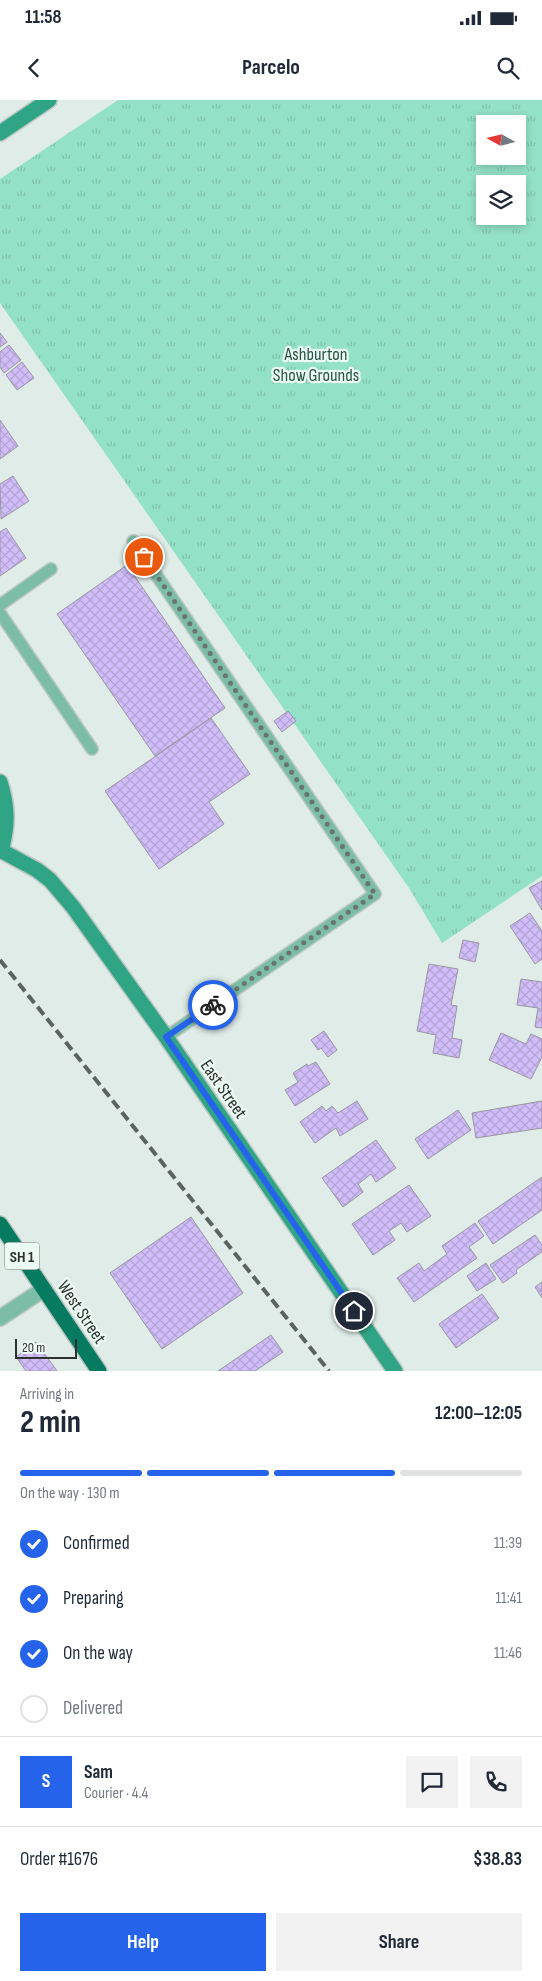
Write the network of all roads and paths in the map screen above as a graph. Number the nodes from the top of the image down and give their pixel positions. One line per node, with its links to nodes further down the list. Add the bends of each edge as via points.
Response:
1 (49, 100): 2 (main road)
2 (0, 134)
3 (133, 541): 10 (lane, via 375,894)
4 (51, 569): 5 (lane)
5 (0, 605)
6 (0, 613): 7 (lane)
7 (92, 749)
8 (0, 782): 9 (main road, via 7,812)
9 (1, 851): 10 (main road, East Street, via 37,870 62,894)
10 (166, 1037): 15 (main road, East Street)
11 (0, 1224): 12 (highway, West Street / SH 1)
12 (44, 1289): 13 (street); 14 (highway, West Street / SH 1)
13 (0, 1318)
14 (99, 1371)
15 (395, 1371)

